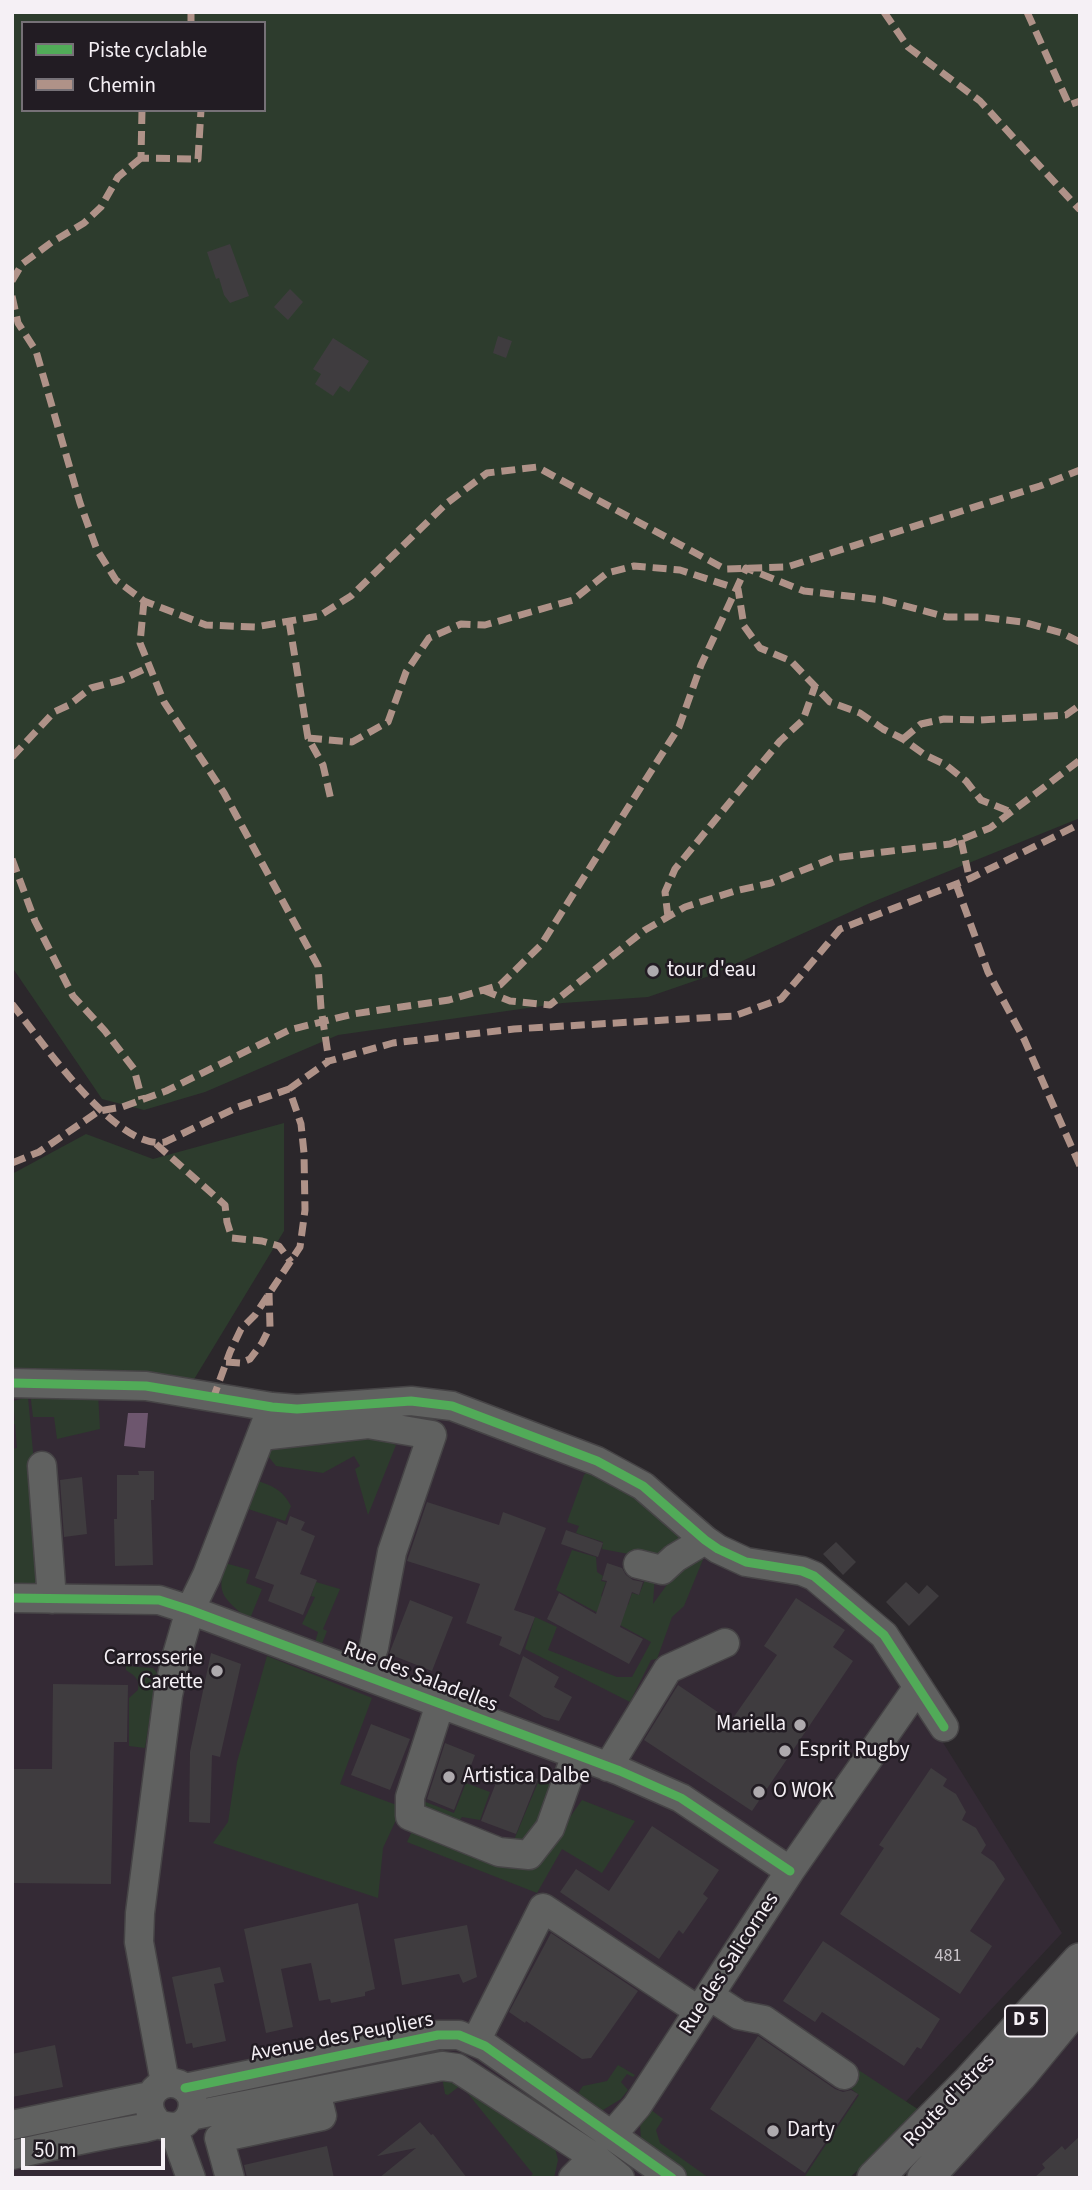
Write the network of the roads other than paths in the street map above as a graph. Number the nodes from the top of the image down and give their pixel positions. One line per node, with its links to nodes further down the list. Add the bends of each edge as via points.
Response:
1 (12, 1383): 2 (street, via 146,1386)
2 (272, 1407): 3 (street); 5 (street, via 411,1401 452,1406 597,1461 643,1486)
3 (261, 1436): 9 (street); 11 (street, via 368,1424 432,1435 392,1552 374,1647)
4 (42, 1465): 8 (street)
5 (705, 1540): 6 (street, via 662,1570); 12 (street, via 746,1562 814,1576 884,1635)
6 (638, 1564)
7 (12, 1598): 8 (street, Rue des Saladelles)
8 (52, 1599): 9 (street, Rue des Saladelles, via 159,1600)
9 (190, 1610): 11 (street, Rue des Saladelles); 23 (street, via 168,1695 140,1913 139,1942)
10 (725, 1643): 16 (street, via 668,1669)
11 (363, 1675): 13 (street, Rue des Saladelles)
12 (918, 1687): 14 (street); 17 (street, Rue des Salicornes)
13 (440, 1704): 15 (street, Rue des Saladelles); 15 (street, via 410,1797 410,1816 499,1852 528,1855 550,1828)
14 (944, 1727)
15 (576, 1755): 16 (street, Rue des Saladelles)
16 (608, 1767): 17 (street, Rue des Saladelles, via 681,1798)
17 (790, 1871): 20 (street, Rue des Salicornes)
18 (1080, 1961): 35 (main road, Route d'Istres / D 5)
19 (1080, 2001): 36 (main road, Route d'Istres / D 5)
20 (704, 2003): 21 (street, via 543,1908); 22 (street, via 764,2020); 27 (street, Rue des Salicornes)
21 (476, 2040): 23 (street, Avenue des Peupliers, via 438,2035); 27 (street, Avenue des Peupliers)
22 (844, 2075)
23 (167, 2089): 25 (street, via 148,2107 152,2118); 25 (street, via 191,2096 193,2106); 26 (street, Avenue des Peupliers)
24 (316, 2091): 25 (street); 29 (street, via 442,2066 457,2068); 31 (street, via 322,2116 219,2138)
25 (174, 2123): 28 (street); 30 (street)
26 (12, 2125)
27 (612, 2136): 34 (street, Avenue des Peupliers)
28 (12, 2155)
29 (594, 2157): 32 (street); 33 (street)
30 (191, 2178)
31 (230, 2178)
32 (573, 2178)
33 (621, 2178)
34 (672, 2178)
35 (875, 2178)
36 (925, 2178)

